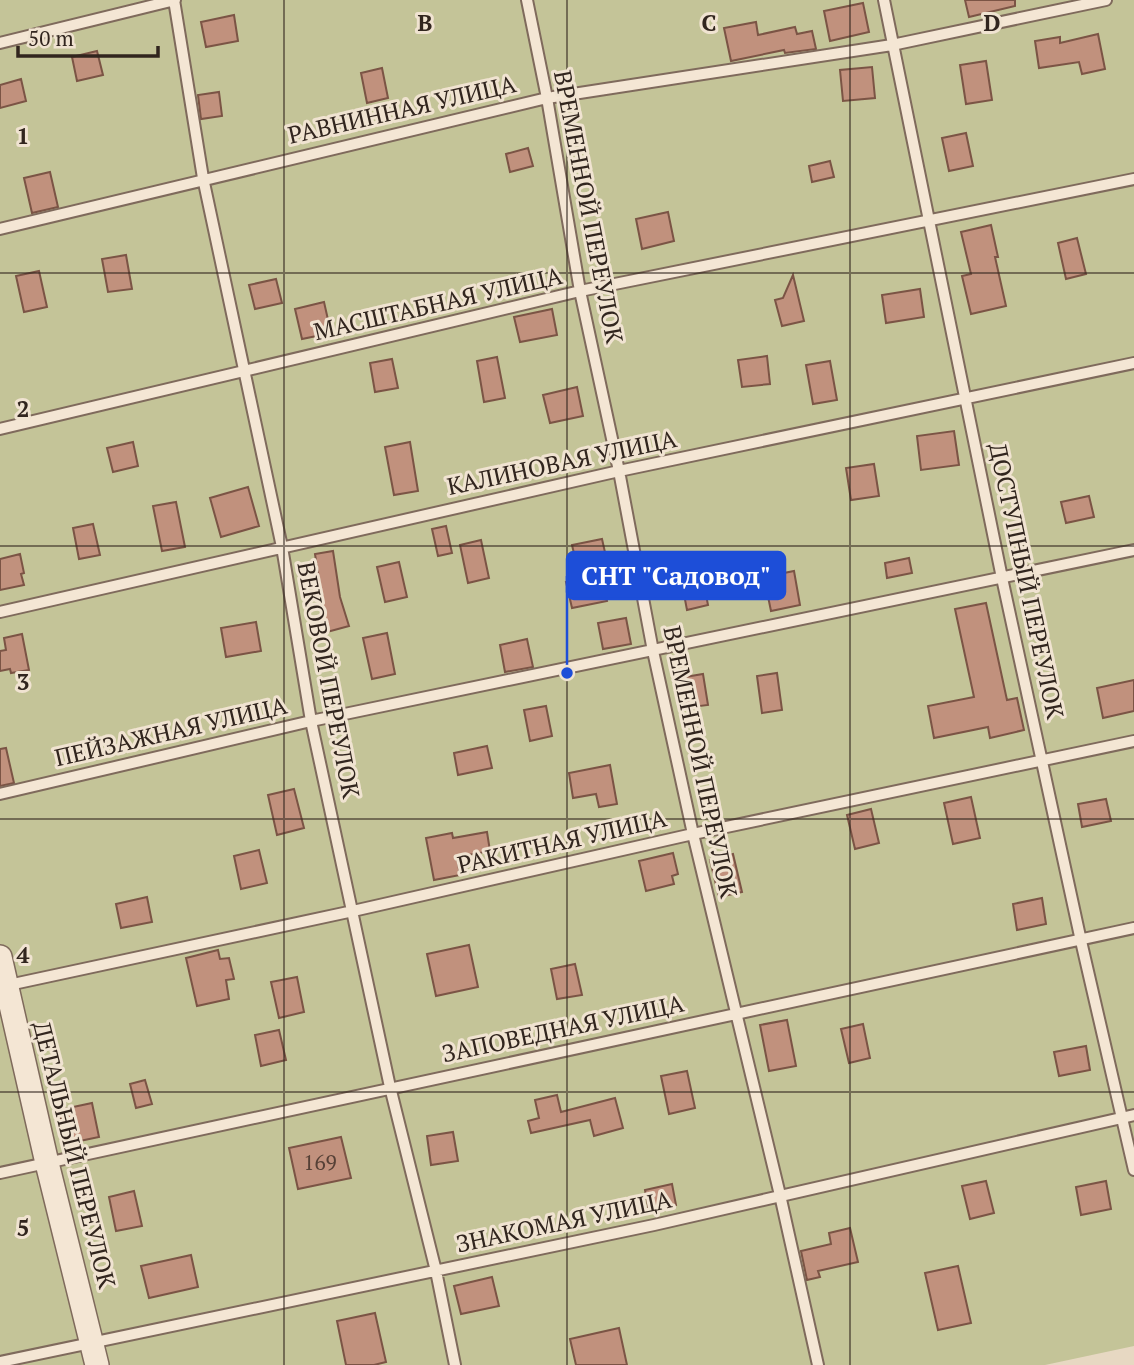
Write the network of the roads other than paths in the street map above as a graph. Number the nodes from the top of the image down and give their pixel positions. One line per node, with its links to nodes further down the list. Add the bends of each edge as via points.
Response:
1 (175, 0): 5 (lane); 8 (lane, ВЕКОВОЙ ПЕРЕУЛОК)
2 (527, 0): 7 (lane, ВРЕМЕННОЙ ПЕРЕУЛОК)
3 (884, 0): 6 (lane, ДОСТУПНЫЙ ПЕРЕУЛОК)
4 (1106, 0): 6 (lane, РАВНИННАЯ УЛИЦА)
5 (0, 43)
6 (892, 45): 7 (lane, РАВНИННАЯ УЛИЦА); 10 (lane, ДОСТУПНЫЙ ПЕРЕУЛОК)
7 (547, 97): 8 (lane, РАВНИННАЯ УЛИЦА); 12 (lane, ВРЕМЕННОЙ ПЕРЕУЛОК)
8 (203, 178): 11 (lane, РАВНИННАЯ УЛИЦА); 14 (lane, ВЕКОВОЙ ПЕРЕУЛОК)
9 (1134, 179): 10 (lane, МАСШТАБНАЯ УЛИЦА)
10 (929, 220): 12 (lane, МАСШТАБНАЯ УЛИЦА); 15 (lane, ДОСТУПНЫЙ ПЕРЕУЛОК)
11 (0, 229)
12 (580, 291): 14 (lane, МАСШТАБНАЯ УЛИЦА); 17 (lane, ВРЕМЕННОЙ ПЕРЕУЛОК)
13 (1134, 363): 15 (lane, КАЛИНОВАЯ УЛИЦА)
14 (244, 372): 16 (lane, МАСШТАБНАЯ УЛИЦА); 18 (lane, ВЕКОВОЙ ПЕРЕУЛОК)
15 (967, 398): 17 (lane, КАЛИНОВАЯ УЛИЦА); 20 (lane, ДОСТУПНЫЙ ПЕРЕУЛОК)
16 (0, 429)
17 (619, 471): 18 (lane, КАЛИНОВАЯ УЛИЦА); 22 (lane, ВРЕМЕННОЙ ПЕРЕУЛОК)
18 (282, 547): 21 (lane, КАЛИНОВАЯ УЛИЦА); 23 (lane, ВЕКОВОЙ ПЕРЕУЛОК)
19 (1134, 550): 20 (lane, ПЕЙЗАЖНАЯ УЛИЦА)
20 (1002, 578): 22 (lane, ПЕЙЗАЖНАЯ УЛИЦА); 25 (lane, ДОСТУПНЫЙ ПЕРЕУЛОК)
21 (0, 612)
22 (653, 651): 23 (lane, ПЕЙЗАЖНАЯ УЛИЦА); 27 (lane, ВРЕМЕННОЙ ПЕРЕУЛОК)
23 (311, 721): 26 (lane, ПЕЙЗАЖНАЯ УЛИЦА); 28 (lane, ВЕКОВОЙ ПЕРЕУЛОК)
24 (1134, 741): 25 (lane, РАКИТНАЯ УЛИЦА)
25 (1042, 761): 27 (lane, РАКИТНАЯ УЛИЦА); 30 (lane, ДОСТУПНЫЙ ПЕРЕУЛОК)
26 (0, 794)
27 (693, 834): 28 (lane, РАКИТНАЯ УЛИЦА); 33 (lane, ВРЕМЕННОЙ ПЕРЕУЛОК)
28 (353, 911): 32 (lane, РАКИТНАЯ УЛИЦА); 34 (lane, ВЕКОВОЙ ПЕРЕУЛОК)
29 (1134, 928): 30 (lane, ЗАПОВЕДНАЯ УЛИЦА)
30 (1081, 941): 33 (lane, ЗАПОВЕДНАЯ УЛИЦА); 35 (lane, ДОСТУПНЫЙ ПЕРЕУЛОК)
31 (0, 957): 32 (street, ДЕТАЛЬНЫЙ ПЕРЕУЛОК)
32 (3, 986): 36 (street, ДЕТАЛЬНЫЙ ПЕРЕУЛОК)
33 (736, 1014): 34 (lane, ЗАПОВЕДНАЯ УЛИЦА); 39 (lane, ВРЕМЕННОЙ ПЕРЕУЛОК)
34 (390, 1087): 36 (lane, ЗАПОВЕДНАЯ УЛИЦА); 40 (lane, ВЕКОВОЙ ПЕРЕУЛОК)
35 (1128, 1116): 37 (lane, ДОСТУПНЫЙ ПЕРЕУЛОК); 39 (lane, ЗНАКОМАЯ УЛИЦА)
36 (47, 1163): 38 (lane, ЗАПОВЕДНАЯ УЛИЦА); 41 (street, ДЕТАЛЬНЫЙ ПЕРЕУЛОК)
37 (1134, 1170)
38 (0, 1172)
39 (780, 1195): 40 (lane, ЗНАКОМАЯ УЛИЦА); 45 (lane, ВРЕМЕННОЙ ПЕРЕУЛОК)
40 (436, 1271): 41 (lane, ЗНАКОМАЯ УЛИЦА); 44 (lane, ВЕКОВОЙ ПЕРЕУЛОК)
41 (92, 1341): 42 (lane, ЗНАКОМАЯ УЛИЦА); 43 (street, ДЕТАЛЬНЫЙ ПЕРЕУЛОК)
42 (0, 1362)
43 (97, 1365)
44 (455, 1365)
45 (818, 1365)

